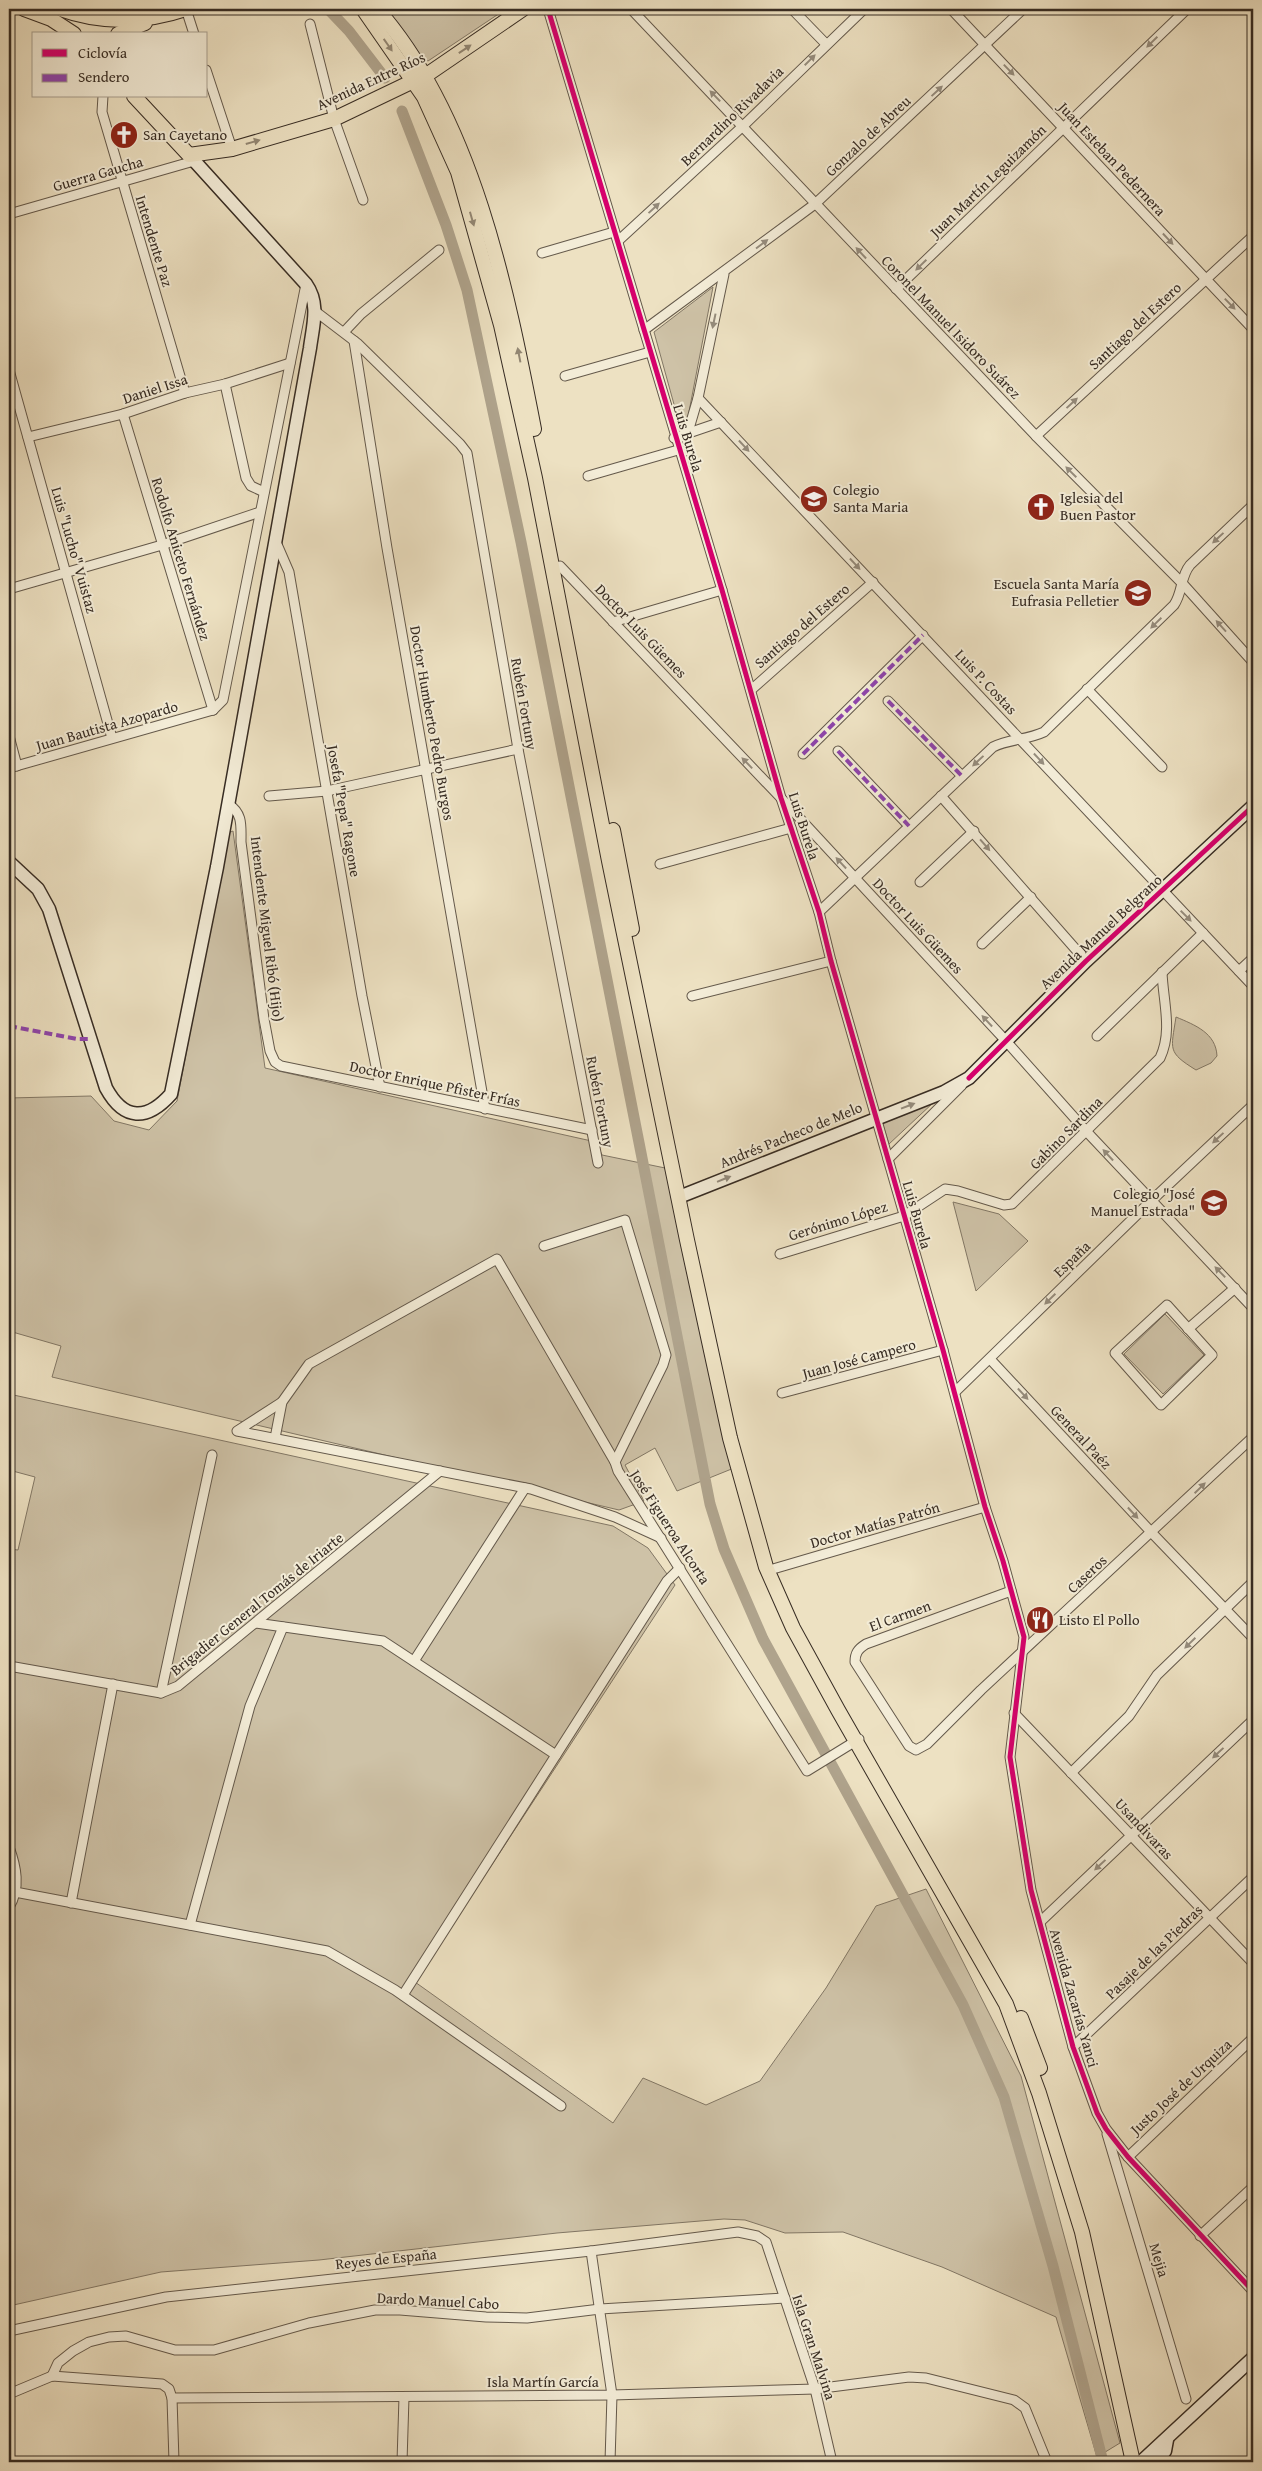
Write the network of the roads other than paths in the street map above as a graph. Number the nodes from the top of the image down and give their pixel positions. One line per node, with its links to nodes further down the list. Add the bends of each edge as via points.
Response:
1 (24, 9): 16 (main road, via 51,19)
2 (60, 9): 14 (main road, via 108,20)
3 (186, 9): 14 (main road); 18 (street)
4 (363, 9): 22 (main road, one-way to 22)
5 (377, 9): 22 (main road, via 418,63)
6 (523, 9): 22 (main road, Avenida Entre Ríos, one-way to 6)
7 (548, 9): 34 (street, Luis Burela)
8 (631, 9): 26 (street, Coronel Manuel Isidoro Suárez, one-way to 8)
9 (792, 9): 19 (street)
10 (864, 9): 19 (street, Bernardino Rivadavia)
11 (951, 9): 20 (street, Juan Esteban Pedernera)
12 (1023, 9): 20 (street, Gonzalo de Abreu)
13 (1187, 9): 27 (street, Juan Martín Leguizamón, one-way to 27)
14 (165, 16): 17 (main road)
15 (310, 24): 25 (street)
16 (71, 32)
17 (123, 32)
18 (193, 32)
19 (826, 44): 26 (street, Bernardino Rivadavia, one-way to 19)
20 (985, 46): 27 (street, Juan Esteban Pedernera, one-way to 27); 32 (street, Gonzalo de Abreu, one-way to 20)
21 (208, 76): 28 (street)
22 (419, 78): 25 (main road, Avenida Entre Ríos); 67 (main road, one-way to 22, via 513,323 492,245 468,170); 127 (main road, one-way to 127, via 424,97 458,172 502,325 609,861)
23 (103, 98): 30 (street, Intendente Paz, via 102,112)
24 (136, 98): 29 (main road)
25 (334, 119): 28 (main road, Avenida Entre Ríos, one-way to 25); 31 (street)
26 (743, 126): 32 (street, Coronel Manuel Isidoro Suárez); 34 (street, Bernardino Rivadavia, one-way to 26)
27 (1064, 127): 39 (street, Juan Esteban Pedernera, one-way to 39); 41 (street, Juan Martín Leguizamón, one-way to 41)
28 (232, 149): 29 (main road, Avenida Entre Ríos)
29 (191, 158): 30 (street, Guerra Gaucha); 40 (main road)
30 (122, 182): 33 (street, Guerra Gaucha); 52 (street, Intendente Paz)
31 (363, 200)
32 (815, 204): 38 (street, Gonzalo de Abreu, one-way to 32); 41 (street, Coronel Manuel Isidoro Suárez, one-way to 32)
33 (9, 214)
34 (616, 236): 37 (street, Bernardino Rivadavia); 44 (street, Luis Burela)
35 (1253, 236): 39 (street, Santiago del Estero)
36 (439, 250): 45 (street)
37 (542, 253)
38 (724, 274): 44 (street, Gonzalo de Abreu); 53 (street, one-way to 53)
39 (1206, 279): 43 (street, Juan Esteban Pedernera, one-way to 43); 57 (street, Santiago del Estero, one-way to 39)
40 (306, 284): 42 (main road, via 312,293); 48 (street)
41 (896, 290): 57 (street, Coronel Manuel Isidoro Suárez)
42 (315, 311): 45 (street, Rubén Fortuny); 65 (main road)
43 (1253, 328)
44 (644, 330): 47 (street, Luis Burela)
45 (344, 332): 46 (street, Rubén Fortuny)
46 (354, 341): 83 (street, Rubén Fortuny, via 467,453); 88 (street, Doctor Humberto Pedro Burgos)
47 (650, 352): 50 (street); 59 (street, Luis Burela)
48 (290, 363): 51 (street, Daniel Issa); 62 (street)
49 (9, 370): 58 (street, Luis "Lucho" Vuistaz)
50 (566, 376)
51 (225, 384): 52 (street, Daniel Issa); 62 (street, via 246,478 251,486)
52 (185, 393): 54 (street, Daniel Issa)
53 (698, 398): 55 (street, Luis P. Costas); 56 (street)
54 (123, 414): 58 (street, Daniel Issa); 66 (street, Rodolfo Aniceto Fernández)
55 (721, 422): 56 (street); 69 (street, Luis P. Costas, one-way to 69)
56 (688, 432): 59 (street)
57 (1036, 436): 70 (street, Coronel Manuel Isidoro Suárez, one-way to 57)
58 (28, 437): 68 (street, Luis "Lucho" Vuistaz)
59 (674, 438): 60 (street, Luis Burela)
60 (678, 450): 61 (street); 72 (street, Luis Burela)
61 (588, 476)
62 (264, 492): 64 (street)
63 (1253, 505): 70 (street, one-way to 70, via 1190,565 1184,572)
64 (260, 512): 66 (street); 79 (street, via 222,700)
65 (276, 542): 90 (street, Josefa "Pepa" Ragone, via 289,572); 94 (main road)
66 (162, 545): 68 (street); 79 (street, Rodolfo Aniceto Fernández)
67 (560, 566): 73 (street, Doctor Luis Güemes); 127 (main road)
68 (65, 572): 71 (street); 81 (street, Luis "Lucho" Vuistaz)
69 (872, 582): 74 (street, Luis P. Costas); 77 (street, Santiago del Estero)
70 (1182, 584): 75 (street, Coronel Manuel Isidoro Suárez, one-way to 70); 76 (street, one-way to 76, via 1174,605)
71 (9, 589)
72 (722, 590): 73 (street); 77 (street, Luis Burela)
73 (613, 622): 93 (street, Doctor Luis Güemes, one-way to 73)
74 (923, 635): 82 (street, Luis P. Costas); 85 (street)
75 (1253, 662)
76 (1087, 689): 82 (street, via 1044,732); 87 (street)
77 (751, 690): 93 (street, Luis Burela)
78 (888, 701): 89 (street)
79 (213, 710): 81 (street, Juan Bautista Azopardo)
80 (9, 736): 86 (street)
81 (112, 738): 86 (street, Juan Bautista Azopardo)
82 (1019, 738): 89 (street, one-way to 89, via 993,747); 103 (street, Luis P. Costas, one-way to 103)
83 (518, 749): 88 (street); 123 (street, Rubén Fortuny)
84 (838, 751): 96 (street)
85 (803, 754)
86 (13, 767)
87 (1162, 767)
88 (426, 769): 90 (street); 121 (street, Doctor Humberto Pedro Burgos)
89 (962, 776): 92 (street)
90 (327, 791): 91 (street); 119 (street, Josefa "Pepa" Ragone)
91 (269, 796)
92 (941, 796): 96 (street); 98 (street)
93 (781, 798): 97 (street, Luis Burela); 101 (street, Doctor Luis Güemes, one-way to 93)
94 (228, 804): 99 (main road, via 171,1094 151,1112 137,1114 125,1111 114,1102 106,1088 50,909 38,889); 117 (street, Intendente Miguel Ribó (Hijo), via 236,809 241,822 263,1009 270,1052)
95 (1253, 806): 103 (main road, Avenida Manuel Belgrano)
96 (909, 826): 101 (street)
97 (791, 828): 100 (street); 105 (street, Luis Burela)
98 (974, 831): 102 (street); 104 (street, one-way to 104)
99 (9, 862)
100 (660, 864)
101 (855, 878): 105 (street); 116 (street, Doctor Luis Güemes, one-way to 101)
102 (920, 882)
103 (1162, 891): 106 (street, Luis P. Costas, one-way to 106); 110 (main road, Avenida Manuel Belgrano)
104 (1031, 897): 107 (street); 110 (street)
105 (819, 912): 109 (street, Luis Burela)
106 (1203, 933): 111 (street, Luis P. Costas); 112 (street)
107 (982, 944)
108 (1253, 958): 111 (street)
109 (831, 961): 114 (street); 122 (street, Luis Burela)
110 (1086, 961): 116 (main road, Avenida Manuel Belgrano)
111 (1239, 971): 113 (street, Luis P. Costas)
112 (1162, 972): 115 (street); 124 (street, Gabino Sardina, via 1168,1028 1160,1058)
113 (1253, 986)
114 (692, 996)
115 (1097, 1036)
116 (1006, 1041): 118 (main road, Avenida Manuel Belgrano); 124 (street, Doctor Luis Güemes)
117 (275, 1062): 119 (street, Doctor Enrique Pfister Frías, via 281,1066)
118 (969, 1078): 122 (main road, Andrés Pacheco de Melo, one-way to 118, via 944,1092); 125 (street, Avenida Manuel Belgrano)
119 (380, 1087): 121 (street, Doctor Enrique Pfister Frías)
120 (1253, 1105): 128 (street, España, one-way to 128)
121 (486, 1109): 123 (street, Doctor Enrique Pfister Frías)
122 (877, 1118): 125 (street, Luis Burela); 127 (main road, Andrés Pacheco de Melo, one-way to 122)
123 (592, 1130): 126 (street, Rubén Fortuny)
124 (1087, 1132): 128 (street, Doctor Luis Güemes, one-way to 124); 129 (street, Gabino Sardina, via 1012,1204 1004,1205 945,1189)
125 (888, 1159): 129 (street, Luis Burela)
126 (598, 1164)
127 (681, 1196): 150 (main road); 164 (main road, via 730,1438 766,1567 793,1628)
128 (1151, 1201): 132 (street, Doctor Luis Güemes, one-way to 128); 136 (street, España, one-way to 136)
129 (904, 1216): 131 (street, Gerónimo López); 135 (street, Luis Burela)
130 (544, 1246): 143 (street, José Figueroa Alcorta, via 625,1220 666,1355)
131 (780, 1254)
132 (1235, 1288): 133 (street, Doctor Luis Güemes); 134 (street)
133 (1253, 1308)
134 (1188, 1328): 134 (street, via 1212,1355 1161,1404 1114,1353 1167,1306)
135 (943, 1350): 137 (street, Luis Burela); 138 (street, Juan José Campero)
136 (990, 1358): 137 (street, España); 147 (street, General Paéz, one-way to 147)
137 (955, 1392): 146 (street, Luis Burela)
138 (782, 1393)
139 (282, 1402): 141 (street); 141 (street, via 237,1431); 143 (street, via 309,1364 497,1259)
140 (1253, 1437): 147 (street, Caseros, one-way to 140)
141 (275, 1438): 144 (street)
142 (212, 1455): 161 (street)
143 (615, 1462): 148 (street, José Figueroa Alcorta)
144 (440, 1471): 145 (street); 154 (street, Brigadier General Tomás de Iriarte)
145 (525, 1488): 148 (street, via 615,1517); 158 (street)
146 (985, 1507): 150 (street, Doctor Matías Patrón); 152 (street, Luis Burela)
147 (1152, 1533): 153 (street, General Paéz); 157 (street, Caseros)
148 (661, 1538): 149 (street, José Figueroa Alcorta)
149 (680, 1568): 164 (street, José Figueroa Alcorta, via 807,1771); 166 (street, via 667,1582)
150 (772, 1569): 164 (main road)
151 (1253, 1582): 153 (street)
152 (1011, 1591): 157 (street, Luis Burela, via 1024,1637); 165 (street, El Carmen, via 866,1644 854,1656 854,1662 909,1746)
153 (1226, 1610): 156 (street, General Paéz); 167 (street, one-way to 167, via 1157,1675 1129,1716)
154 (256, 1624): 155 (street); 161 (street, Brigadier General Tomás de Iriarte, via 178,1686)
155 (283, 1627): 158 (street, via 383,1641); 176 (street, via 250,1706)
156 (1253, 1638)
157 (1022, 1654): 162 (street, Avenida Zacarías Yanci); 165 (street, Caseros, via 927,1744)
158 (414, 1661): 166 (street)
159 (9, 1666): 160 (street, Brigadier General Tomás de Iriarte)
160 (113, 1684): 161 (street, Brigadier General Tomás de Iriarte); 172 (street)
161 (162, 1692)
162 (1014, 1713): 167 (street, Usandivaras); 175 (street, Avenida Zacarías Yanci, via 1010,1757 1031,1890)
163 (1253, 1720): 168 (street, one-way to 168)
164 (858, 1739): 206 (main road, via 1001,1979 1032,2045 1083,2213)
165 (916, 1750)
166 (556, 1755): 178 (street)
167 (1072, 1773): 168 (street, Usandivaras)
168 (1131, 1836): 174 (street, Usandivaras); 175 (street, one-way to 175)
169 (9, 1847): 171 (street, via 16,1865)
170 (1253, 1877): 174 (street, Pasaje de las Piedras)
171 (14, 1892): 172 (street); 173 (street)
172 (71, 1902): 176 (street)
173 (9, 1906)
174 (1209, 1918): 177 (street, Usandivaras); 180 (street, Pasaje de las Piedras)
175 (1040, 1922): 180 (street, Avenida Zacarías Yanci)
176 (190, 1925): 178 (street, via 328,1951)
177 (1253, 1963)
178 (402, 1995): 181 (street)
179 (1253, 2038): 183 (street, Justo José de Urquiza)
180 (1073, 2047): 182 (street, Avenida Zacarías Yanci)
181 (561, 2106)
182 (1106, 2129): 183 (street, Avenida Zacarías Yanci); 199 (street, Mejia)
183 (1128, 2157): 185 (street, Avenida Zacarías Yanci)
184 (1253, 2187): 185 (street)
185 (1200, 2236): 188 (street, Avenida Zacarías Yanci)
186 (766, 2242): 187 (street, Reyes de España, via 757,2236 738,2232); 189 (street, Isla Gran Malvina)
187 (591, 2251): 190 (street); 191 (street, Reyes de España, via 166,2297)
188 (1253, 2291)
189 (785, 2298): 190 (street, Dardo Manuel Cabo); 194 (street, Isla Gran Malvina)
190 (600, 2310): 193 (street, Dardo Manuel Cabo, via 527,2318 375,2310 214,2350 175,2350 126,2336 109,2337 89,2342 73,2351 58,2363); 196 (street)
191 (9, 2331)
192 (1253, 2358): 200 (main road)
193 (52, 2376): 195 (street); 198 (street, via 162,2384 169,2389)
194 (815, 2389): 196 (street, Isla Martín García); 204 (street, Isla Gran Malvina); 205 (street, Isla Martín García, via 910,2377 1014,2400 1026,2408)
195 (9, 2394)
196 (612, 2396): 197 (street, Isla Martín García); 203 (street)
197 (404, 2397): 198 (street, Isla Martín García); 202 (street)
198 (172, 2398): 201 (street)
199 (1186, 2399)
200 (1167, 2440): 206 (main road); 207 (main road, via 1165,2450)
201 (174, 2462)
202 (402, 2462)
203 (610, 2462)
204 (832, 2462)
205 (1047, 2462)
206 (1138, 2462)
207 (1156, 2462)

